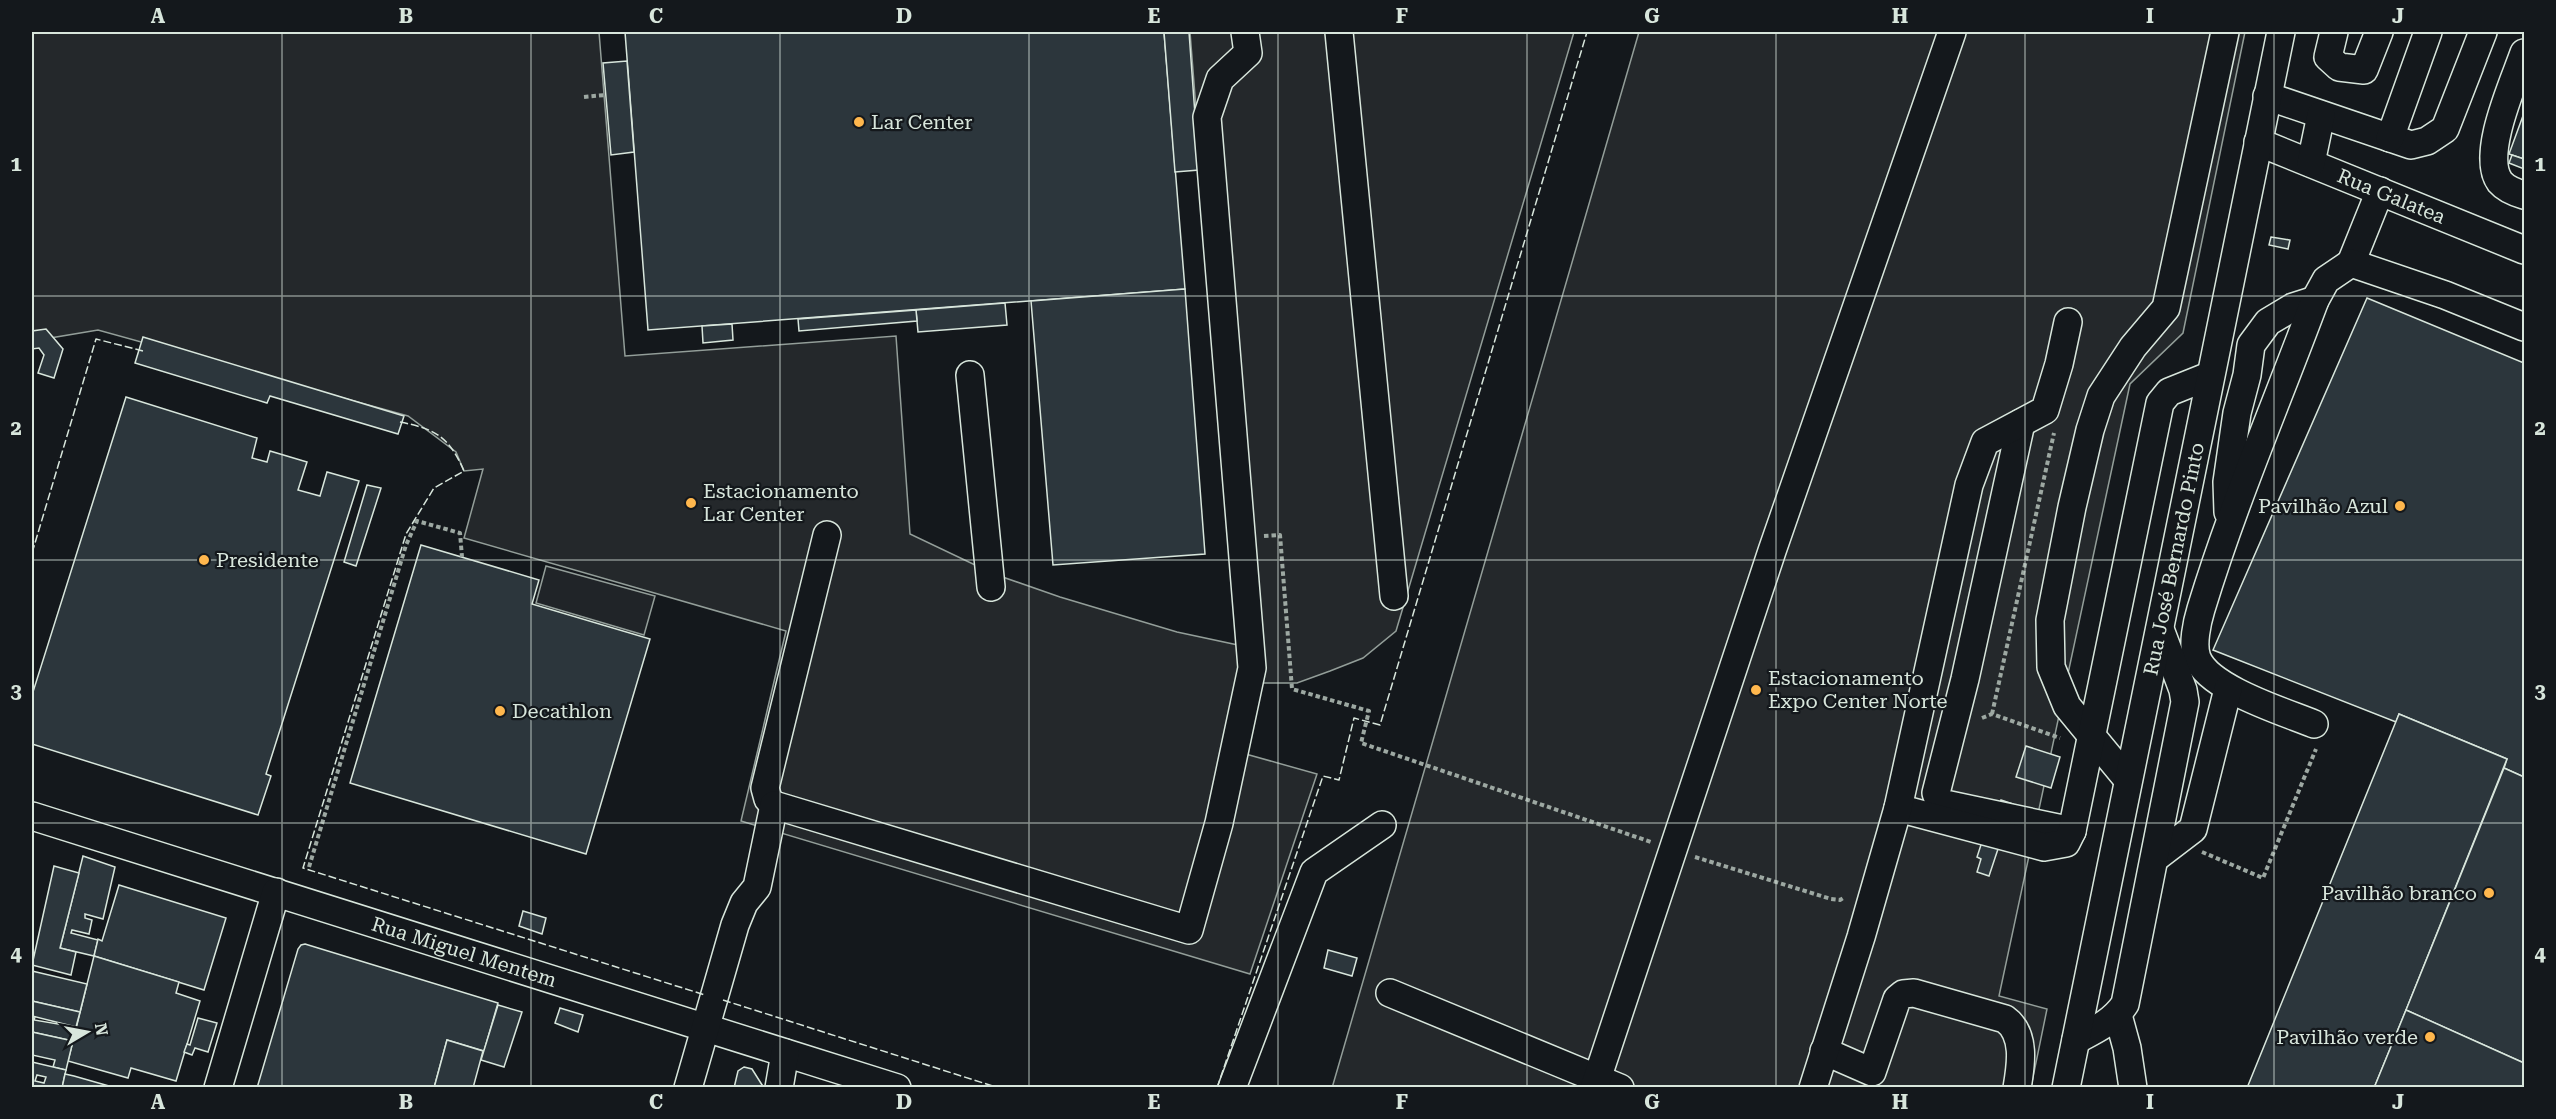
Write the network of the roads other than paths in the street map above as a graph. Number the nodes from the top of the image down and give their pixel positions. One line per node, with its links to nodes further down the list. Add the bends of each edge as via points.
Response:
1 (1245, 32): 35 (street, via 1248,53 1220,79 1207,117 1252,668 1219,823 1189,930)
2 (1339, 32): 29 (street)
3 (1952, 32): 48 (street, via 1772,552 1674,850)
4 (2225, 32): 33 (street, via 2166,308 2133,347 2101,396 2090,430 2050,620 2050,667)
5 (2281, 32): 11 (street, Rua José Bernardo Pinto)
6 (2334, 32): 7 (street, via 2328,57 2339,67 2364,70)
7 (2379, 32)
8 (2428, 32): 13 (street)
9 (2483, 32): 13 (street, via 2445,129 2427,141 2411,145)
10 (2524, 53): 17 (street, via 2494,152 2494,169 2501,183)
11 (2267, 96): 12 (street); 14 (street, Rua José Bernardo Pinto)
12 (2321, 115): 13 (street); 15 (street)
13 (2390, 138)
14 (2258, 142): 15 (street, Rua Galatea); 24 (street, Rua José Bernardo Pinto)
15 (2311, 163): 16 (street, Rua Galatea)
16 (2380, 191): 18 (street, Rua Galatea); 19 (street)
17 (2524, 195)
18 (2524, 250)
19 (2351, 263): 20 (street, via 2326,280); 22 (street)
20 (2315, 300): 26 (street); 26 (street, via 2293,306 2268,322 2251,345 2227,482)
21 (2068, 322): 25 (street, via 2045,410)
22 (2524, 327)
23 (970, 375): 28 (street)
24 (2209, 376): 30 (street, Rua José Bernardo Pinto); 33 (street, via 2169,392 2160,403)
25 (2021, 423): 36 (street, via 1985,442 1969,485); 39 (street, via 1936,793 1945,804)
26 (2229, 531): 31 (street, via 2200,611 2196,643 2203,669)
27 (827, 535): 35 (street, via 765,788)
28 (990, 588)
29 (1394, 596)
30 (2159, 628): 34 (street, Rua José Bernardo Pinto); 40 (street, via 2185,702)
31 (2228, 689): 32 (street); 40 (street, via 2193,829)
32 (2314, 724)
33 (2090, 747): 34 (street); 39 (street)
34 (2128, 780): 45 (street, Rua José Bernardo Pinto)
35 (774, 804): 44 (street, via 757,887 744,903 735,925)
36 (1898, 808): 39 (street, via 2044,847 2066,843); 46 (street, via 1862,937)
37 (32, 816): 41 (street, Rua Miguel Mentem)
38 (1382, 825): 53 (street, via 1314,872)
39 (2072, 831)
40 (2155, 858): 43 (street, via 2125,1004)
41 (276, 892): 44 (street, Rua Miguel Mentem); 49 (street)
42 (1390, 993): 48 (street)
43 (2118, 1015): 45 (street); 57 (street)
44 (706, 1029): 47 (street, Rua Miguel Mentem); 50 (street)
45 (2076, 1040): 56 (street, Rua José Bernardo Pinto)
46 (1824, 1051): 54 (street); 55 (street, via 1872,1072 1897,999 1914,993 2013,1024 2020,1040)
47 (785, 1053): 51 (street); 52 (street, Rua Miguel Mentem)
48 (1604, 1084)
49 (218, 1088)
50 (688, 1088)
51 (779, 1088)
52 (897, 1088)
53 (1232, 1088)
54 (1813, 1088)
55 (2017, 1088)
56 (2066, 1088)
57 (2133, 1088)

